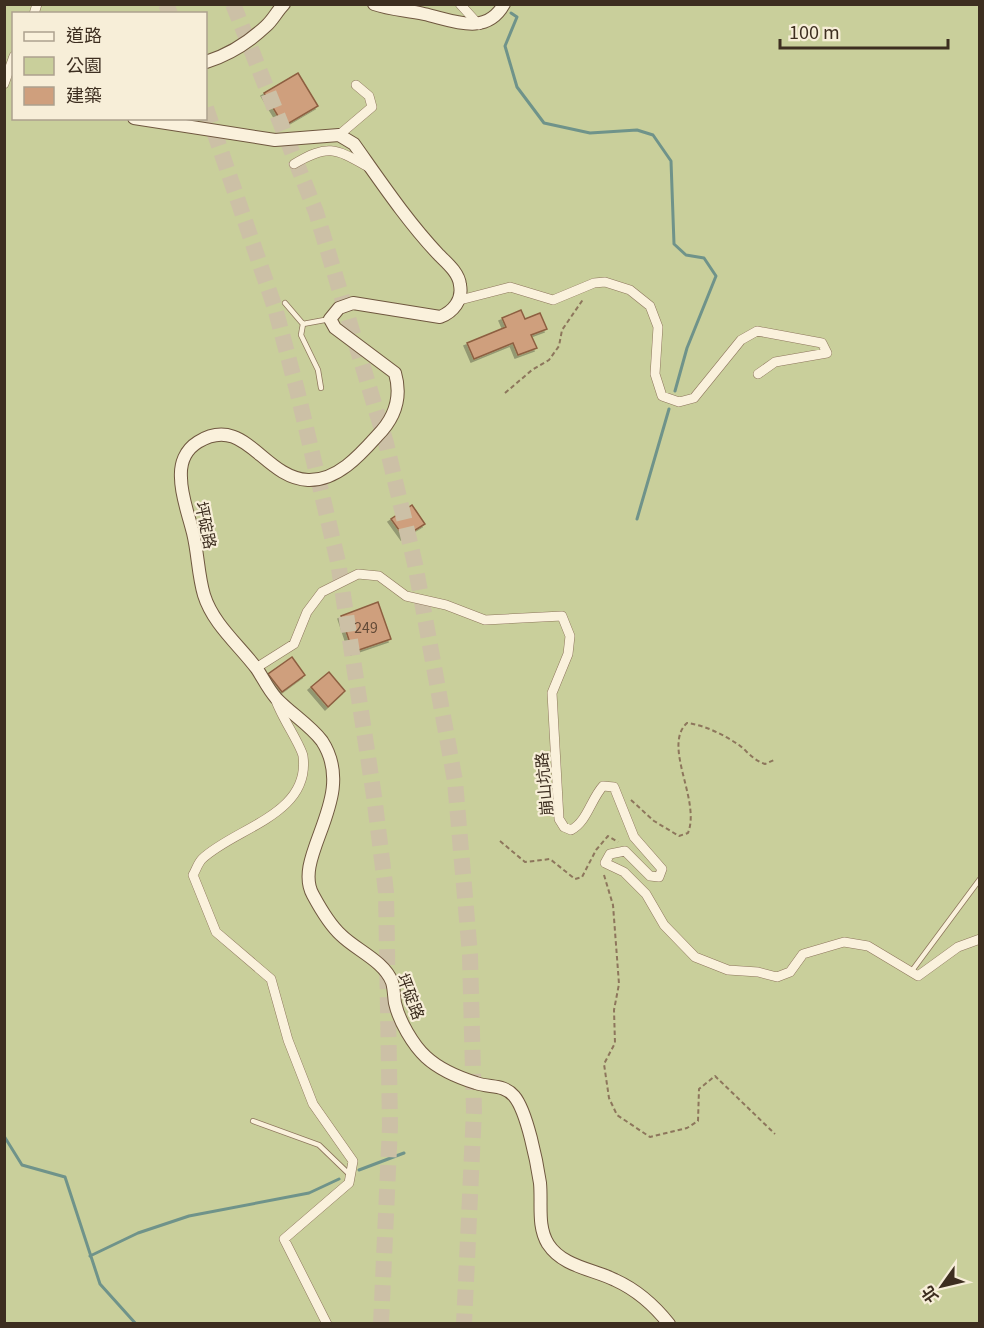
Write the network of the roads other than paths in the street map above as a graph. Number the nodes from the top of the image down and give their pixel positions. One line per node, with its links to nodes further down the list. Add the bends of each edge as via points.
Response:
1 (284, 4): 7 (main road, via 267,25 243,44)
2 (374, 4): 5 (main road, via 457,24)
3 (460, 4): 5 (street)
4 (504, 4): 5 (main road, via 490,20)
5 (479, 25)
6 (12, 62): 8 (street)
7 (207, 62)
8 (4, 84)
9 (356, 85): 11 (street, via 369,96 372,107)
10 (147, 120): 11 (main road, via 275,140)
11 (339, 135): 13 (main road, via 354,144)
12 (294, 164): 13 (street, via 316,151 340,151)
13 (372, 170): 14 (main road, via 412,226 454,271 460,284)
14 (460, 300): 16 (main road, via 440,317 353,303 339,308); 18 (street, via 510,287 553,300 594,283 605,282 630,290 650,306 658,327 655,374 662,396 679,402 694,399 741,340 757,331 822,343 827,353 775,362)
15 (285, 303): 17 (lane)
16 (330, 319): 17 (lane); 20 (main road, 坪碇路, via 346,337 395,373 399,386 391,419 361,453 344,468 322,478 303,479 260,457 240,437 217,434 197,443 182,462 180,482 204,596 214,617)
17 (303, 324): 19 (lane, via 301,335 318,370)
18 (758, 374)
19 (321, 388)
20 (256, 668): 21 (main road, 坪碇路); 24 (street, 崩山坑路, via 294,644 307,612 322,592 358,574 379,576 406,596 446,605 485,620 562,616 570,636 568,654 552,693 559,819 564,827 571,830 579,826 595,794 603,786 614,787 634,837 662,869 659,876 650,876 625,851 610,854 605,863 624,872 646,894 664,925 695,957 728,970 777,977 790,972 803,954 844,942 868,946)
21 (274, 696): 26 (street, via 303,755 302,779 286,805 201,860 193,875 216,933 271,979 288,1040 313,1104 353,1161); 28 (main road, 坪碇路, via 321,739 335,782 309,867 309,888 314,898 338,933 382,968 392,983 399,1016 426,1057 457,1076 480,1085 503,1087 513,1094 521,1107 540,1182 542,1232 550,1248 567,1262 637,1292)
22 (980, 879): 24 (lane)
23 (980, 939): 24 (street, via 958,947 918,976)
24 (911, 972)
25 (253, 1120): 26 (lane, via 319,1145)
26 (349, 1174): 27 (street, via 349,1183 284,1239)
27 (327, 1323)
28 (669, 1323)

